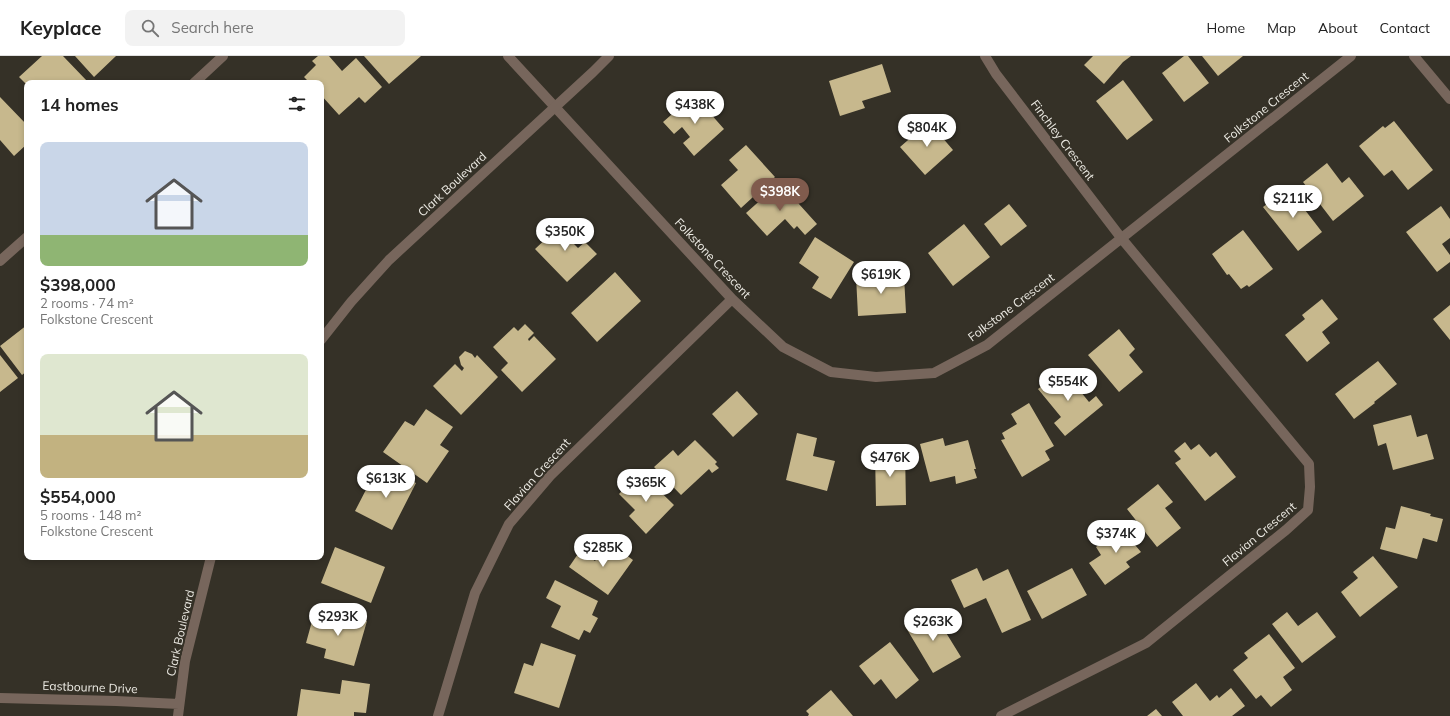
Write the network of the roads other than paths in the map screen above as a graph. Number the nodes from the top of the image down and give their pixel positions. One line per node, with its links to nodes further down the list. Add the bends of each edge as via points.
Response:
1 (223, 56): 7 (street)
2 (508, 56): 9 (street, Folkstone Crescent)
3 (609, 56): 9 (street, Clark Boulevard)
4 (985, 56): 10 (street, Finchley Crescent, via 996,74)
5 (1351, 56): 10 (street, Folkstone Crescent)
6 (1414, 56): 8 (street)
7 (197, 80)
8 (1450, 100)
9 (555, 107): 13 (street, Folkstone Crescent); 14 (street, Clark Boulevard, via 389,260)
10 (1122, 238): 13 (street, Folkstone Crescent, via 987,345 934,373 876,377 830,372 784,347); 20 (street, Flavian Crescent, via 1309,464 1308,510 1146,643)
11 (24, 240): 12 (street)
12 (0, 261)
13 (732, 299): 19 (street, Flavian Crescent, via 550,476 509,524 474,593)
14 (324, 336)
15 (210, 560): 17 (street, Clark Boulevard, via 185,661)
16 (0, 698): 17 (street, Eastbourne Drive)
17 (179, 704): 18 (street, Clark Boulevard)
18 (178, 716)
19 (438, 716)
20 (1001, 716)

